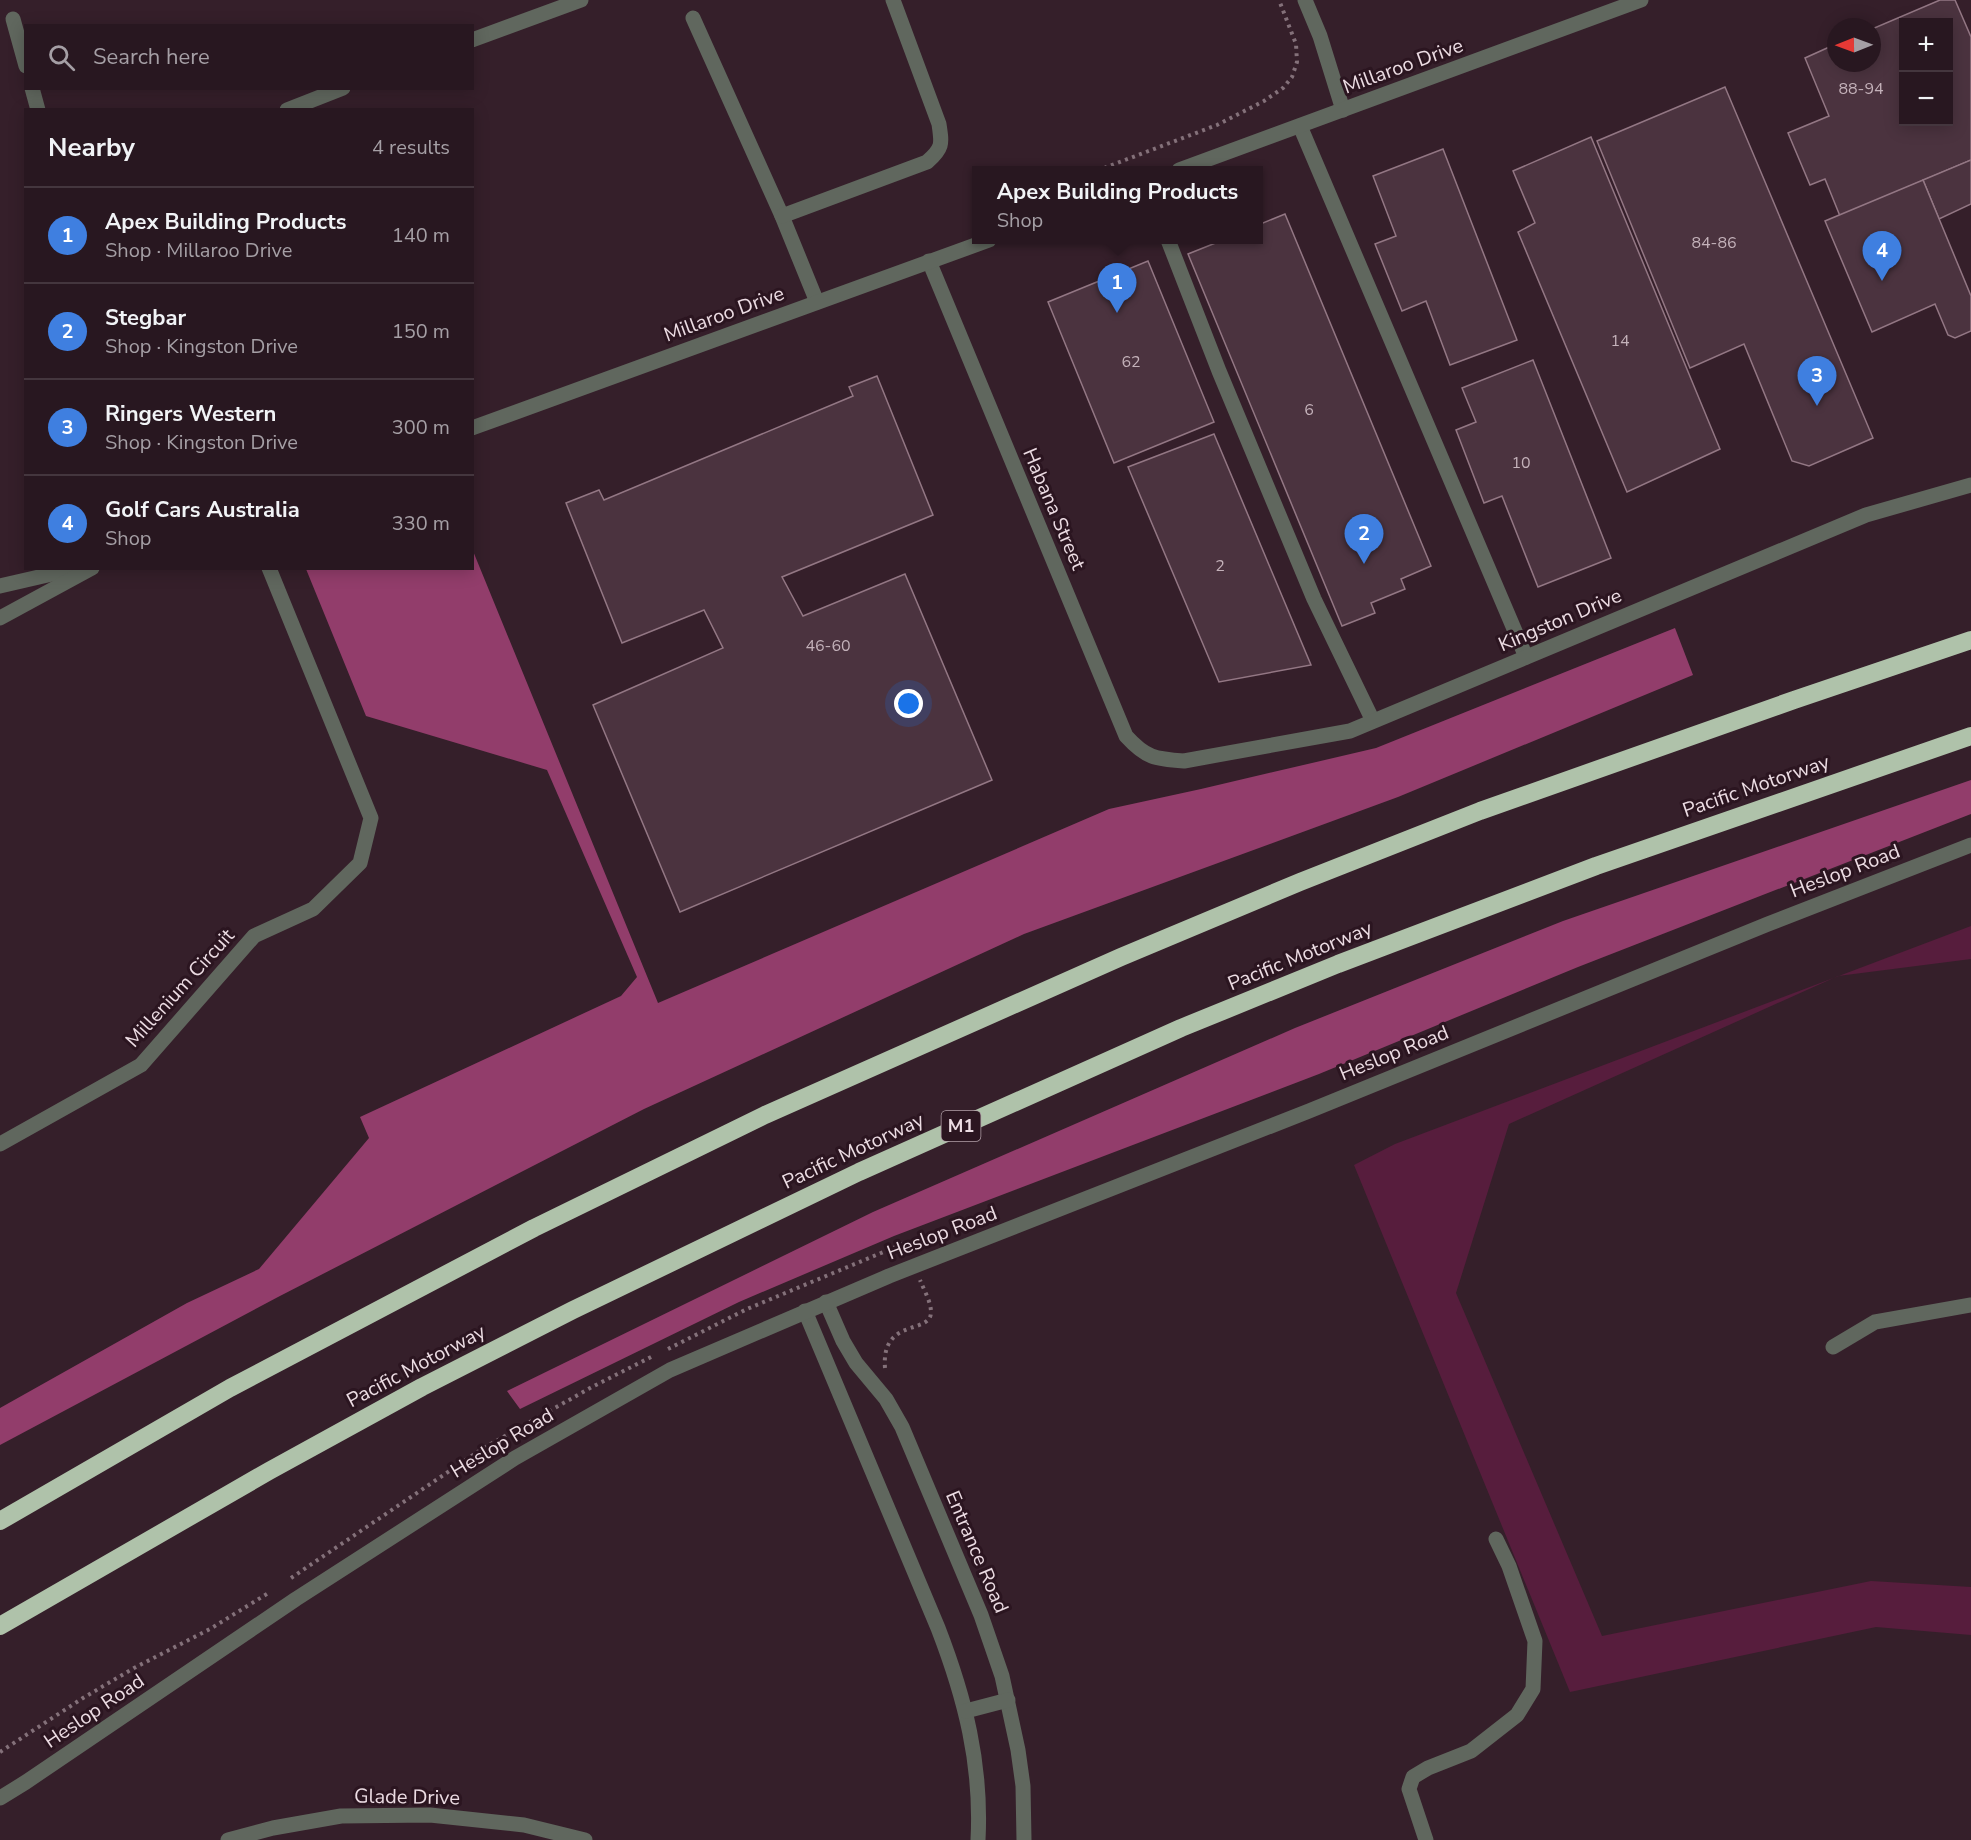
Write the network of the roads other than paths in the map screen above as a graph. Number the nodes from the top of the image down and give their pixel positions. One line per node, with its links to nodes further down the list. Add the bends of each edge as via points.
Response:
1 (581, 0): 7 (street)
2 (893, 0): 17 (street, via 939,124 942,143 938,153 927,162)
3 (1305, 0): 14 (street)
4 (1641, 0): 14 (street, Millaroo Drive)
5 (693, 18): 17 (street)
6 (13, 19): 8 (street)
7 (474, 39)
8 (24, 59)
9 (33, 90): 12 (street)
10 (341, 90): 11 (street)
11 (327, 103): 13 (street)
12 (37, 108)
13 (298, 108)
14 (1343, 110): 15 (street, Millaroo Drive)
15 (1300, 126): 16 (street, Millaroo Drive); 30 (street)
16 (1192, 166)
17 (782, 216): 21 (street)
18 (978, 244): 20 (street, Millaroo Drive)
19 (1170, 244): 31 (street, via 1314,599)
20 (929, 261): 21 (street, Millaroo Drive); 33 (street, Habana Street, via 1126,736 1138,749)
21 (817, 302): 22 (street, Millaroo Drive)
22 (474, 427)
23 (1971, 485): 30 (street, Kingston Drive, via 1866,515)
24 (69, 570): 27 (street)
25 (88, 570): 28 (street)
26 (270, 570): 35 (street, Millenium Circuit, via 371,818 360,863 313,909 254,936 141,1065)
27 (0, 586)
28 (0, 618)
29 (1971, 640): 40 (highway, via 1480,811 1121,957 765,1115 534,1228 241,1383)
30 (1526, 657): 31 (street, Kingston Drive)
31 (1373, 721): 33 (street, Kingston Drive, via 1350,731 1184,760)
32 (1971, 736): 42 (highway, Pacific Motorway / M1, via 1596,866 1349,960 1181,1028 859,1172 422,1387)
33 (1157, 759)
34 (1971, 845): 36 (street, Heslop Road)
35 (0, 1144)
36 (826, 1302): 38 (street, Heslop Road); 43 (street, Entrance Road, via 856,1363 886,1399 902,1427 981,1615)
37 (1971, 1305): 39 (street, via 1875,1322)
38 (805, 1311): 44 (street, via 938,1628); 45 (street, Heslop Road, via 670,1370 514,1458)
39 (1833, 1347)
40 (0, 1521)
41 (1496, 1539): 50 (street, via 1535,1641 1533,1689 1517,1715 1471,1751 1413,1777 1410,1789)
42 (0, 1626)
43 (1008, 1700): 44 (street); 49 (street, Entrance Road, via 1023,1786)
44 (966, 1712): 48 (street, via 979,1810)
45 (0, 1798)
46 (228, 1840): 47 (street, Glade Drive, via 341,1816 419,1815 524,1825)
47 (585, 1840)
48 (978, 1840)
49 (1024, 1840)
50 (1426, 1840)

